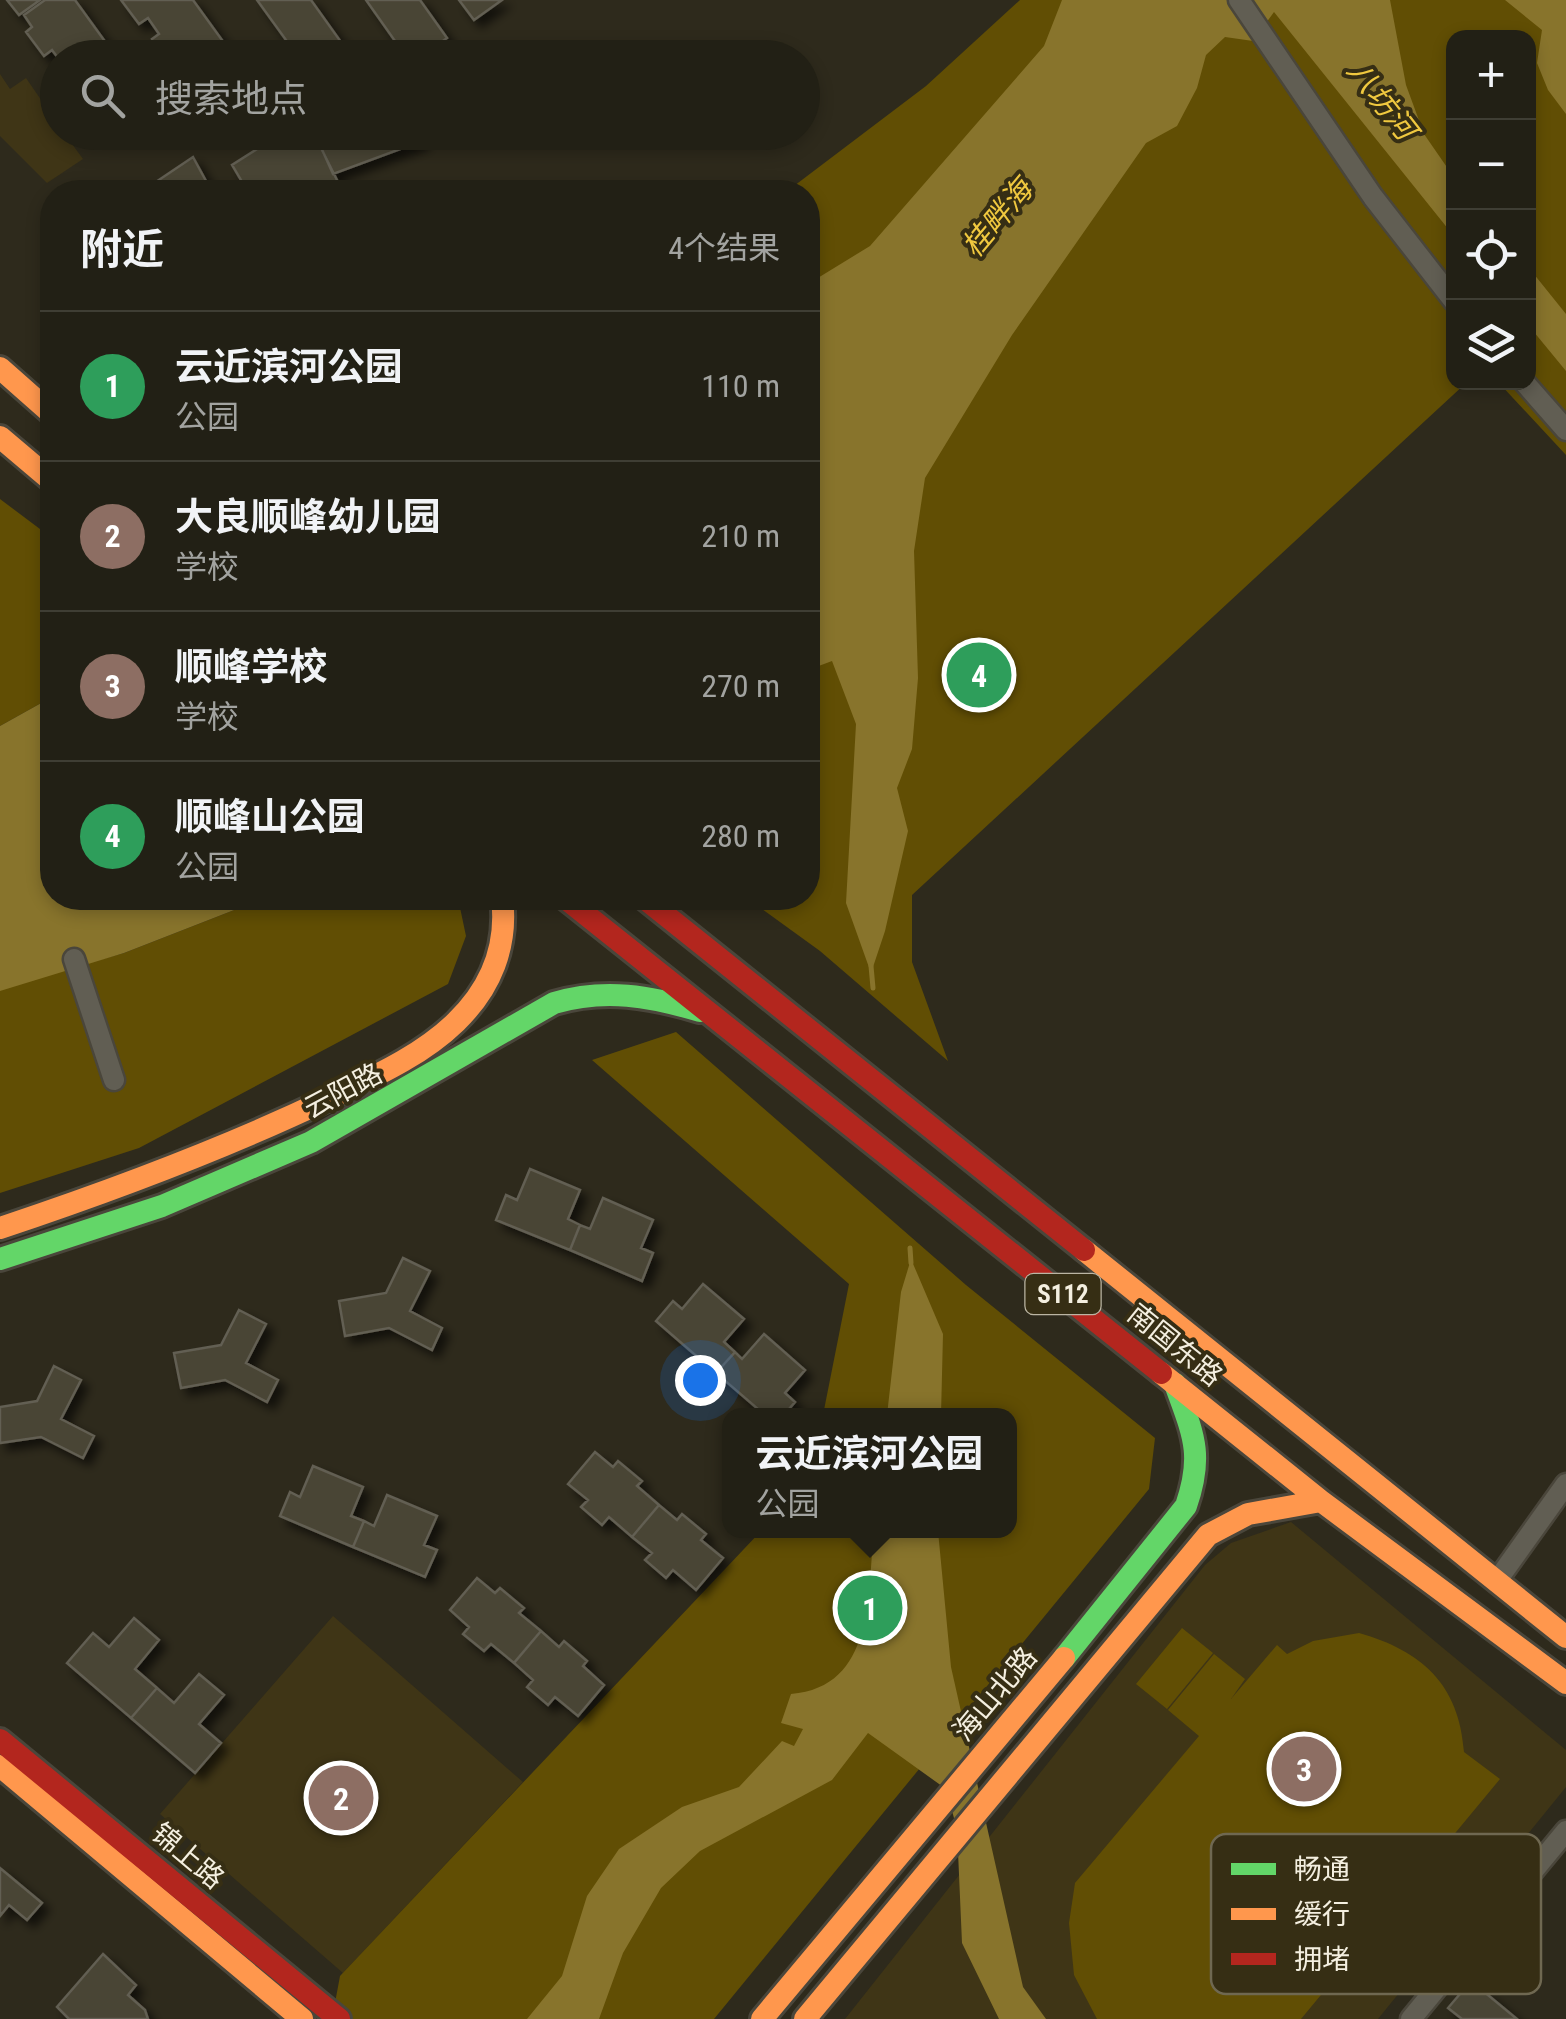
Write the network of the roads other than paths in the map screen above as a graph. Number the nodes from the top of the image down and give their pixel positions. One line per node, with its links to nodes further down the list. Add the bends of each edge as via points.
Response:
1 (1246, 8): 2 (street, via 1373,197)
2 (1453, 300)
3 (0, 368): 5 (main road)
4 (1531, 390): 6 (street)
5 (40, 403)
6 (1566, 430)
7 (0, 437): 8 (main road)
8 (40, 472)
9 (502, 910): 15 (main road, 云阳路, via 502,948 492,974 456,1023 409,1057)
10 (580, 910): 13 (main road, 南国东路 / S112)
11 (659, 910): 22 (main road, 南国东路 / S112)
12 (74, 959): 14 (street)
13 (707, 1012): 16 (main road, 云阳路, via 630,992 576,995); 19 (main road, 南国东路 / S112)
14 (114, 1080)
15 (274, 1126): 16 (main road, via 321,1118 325,1125); 17 (main road, 云阳路)
16 (311, 1142): 18 (main road, 云阳路, via 162,1206)
17 (0, 1228)
18 (0, 1259)
19 (1174, 1382): 21 (main road, 南国东路 / S112); 32 (main road, 海山北路, via 1198,1449 1186,1506)
20 (1566, 1484): 22 (street)
21 (1321, 1501): 24 (main road, 南国东路 / S112); 33 (main road, via 1248,1511 1208,1536)
22 (1496, 1582): 23 (main road, 南国东路 / S112)
23 (1566, 1637)
24 (1566, 1683)
25 (0, 1740): 31 (main road, 锦上路)
26 (0, 1766): 30 (main road, 锦上路)
27 (1566, 1831): 28 (street)
28 (1541, 1861)
29 (1432, 1994): 34 (street)
30 (302, 2019)
31 (338, 2019)
32 (762, 2019)
33 (805, 2019)
34 (1411, 2019)

